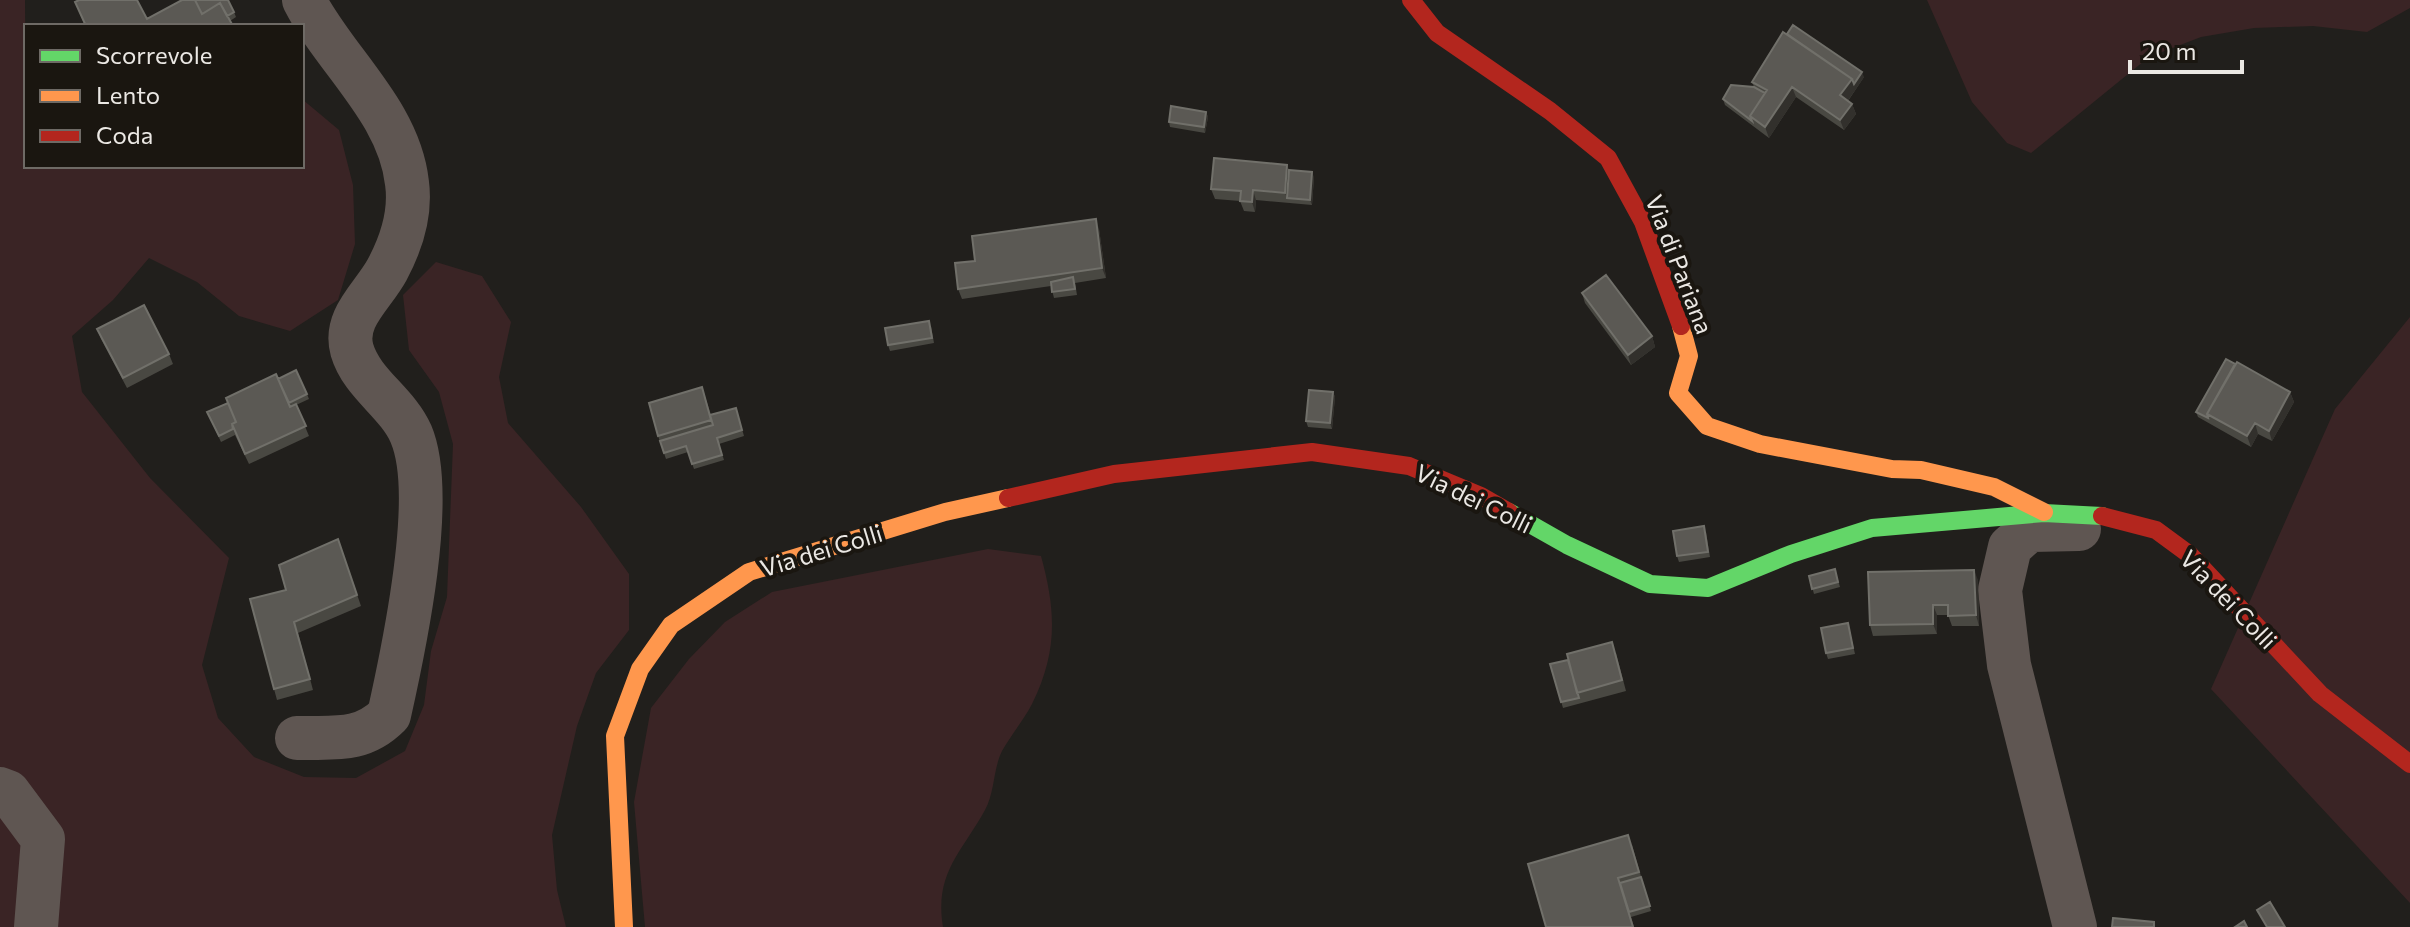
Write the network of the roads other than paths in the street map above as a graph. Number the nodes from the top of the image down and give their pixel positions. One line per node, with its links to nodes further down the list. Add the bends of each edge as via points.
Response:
1 (304, 0): 5 (street, via 386,123 407,183 408,212 399,242 350,331 365,377 410,433 419,459 419,529 389,715 372,732)
2 (1411, 0): 3 (street, Via di Pariana, via 1437,33 1608,158 1643,222 1672,296 1689,356 1678,393 1702,422 1760,444 1994,487)
3 (2044, 513): 4 (street, Via dei Colli, via 2101,516 2156,530 2190,555); 9 (street, Via dei Colli, via 1872,528 1708,588 1650,584 1481,496 1409,466 1312,452 1114,474 945,512 749,572 671,625 640,669 615,736)
4 (2232, 599): 6 (street, Via dei Colli, via 2320,694); 10 (street, via 2152,549 2070,526 2029,530 2010,547 2000,590 2009,665)
5 (297, 738)
6 (2410, 764)
7 (0, 789): 8 (street, via 8,792 43,839)
8 (36, 927)
9 (624, 927)
10 (2075, 927)

